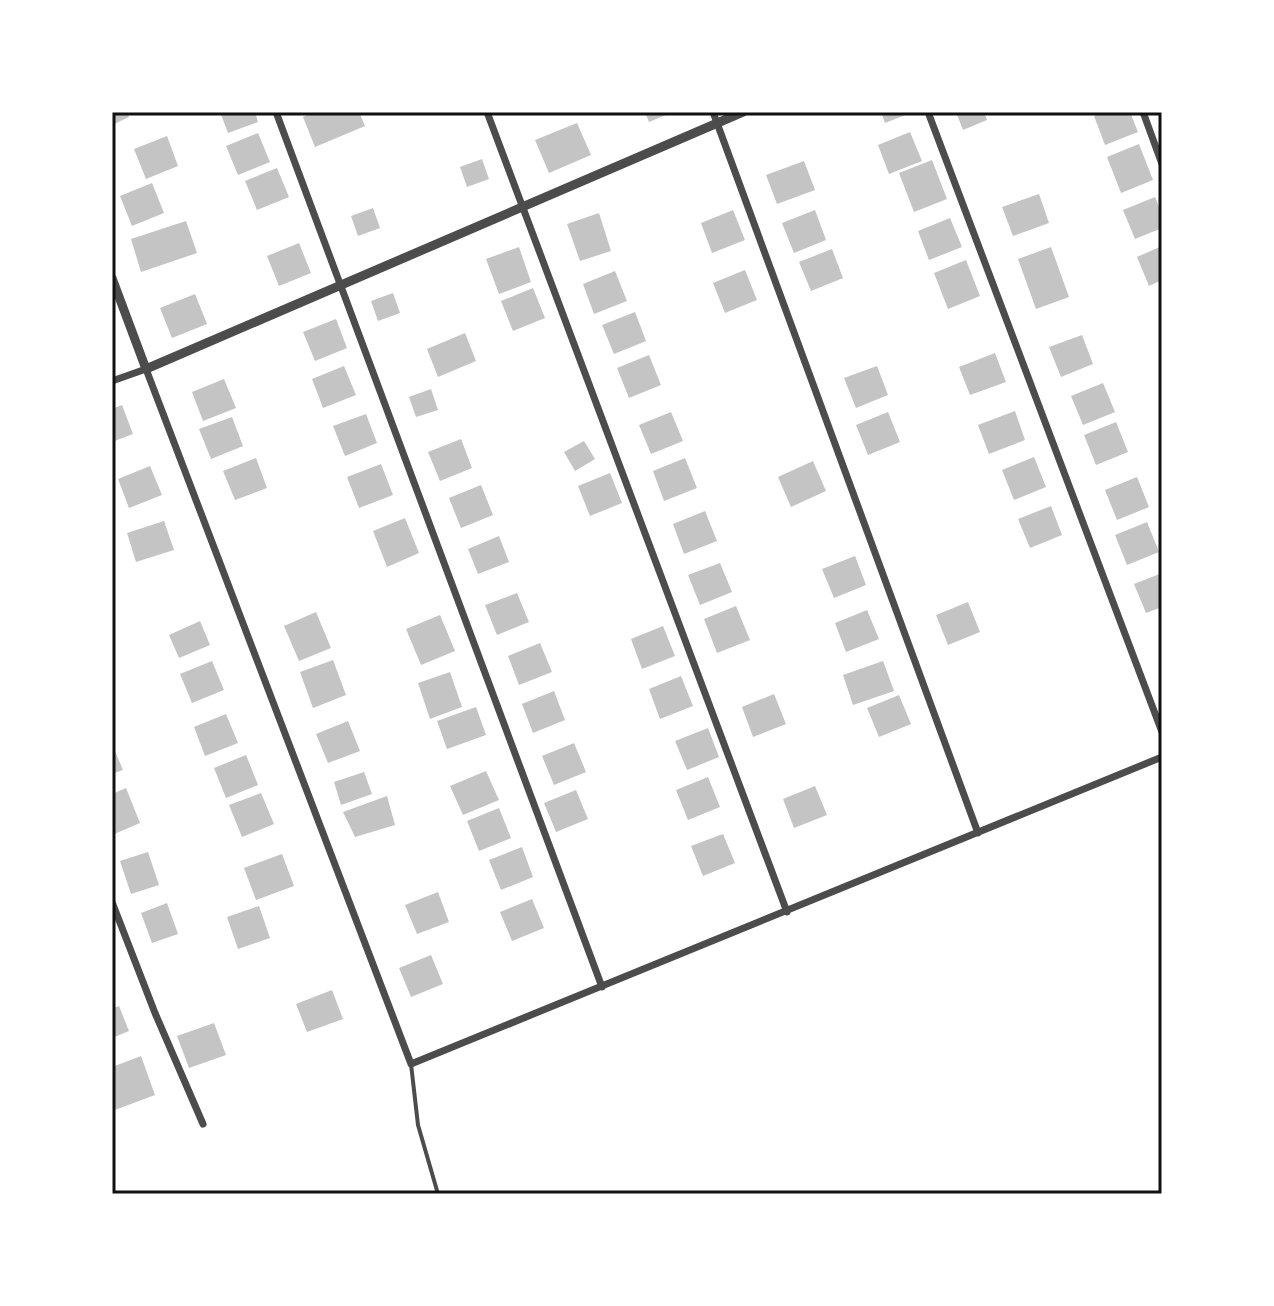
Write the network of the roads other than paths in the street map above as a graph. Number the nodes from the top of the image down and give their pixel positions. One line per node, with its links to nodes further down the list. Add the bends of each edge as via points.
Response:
1 (276, 112): 11 (street)
2 (487, 112): 9 (street)
3 (713, 112): 7 (street)
4 (743, 112): 7 (street)
5 (928, 112): 14 (street)
6 (1143, 112): 8 (street)
7 (717, 123): 9 (street); 16 (street)
8 (1162, 164)
9 (523, 209): 11 (street); 18 (street)
10 (112, 278): 12 (street)
11 (340, 285): 12 (street); 19 (street)
12 (146, 369): 13 (street); 20 (street)
13 (112, 381)
14 (1162, 732)
15 (1162, 757): 16 (street)
16 (978, 833): 18 (street)
17 (112, 902): 21 (street)
18 (787, 912): 19 (street)
19 (602, 987): 20 (street)
20 (411, 1064): 22 (lane, via 418,1125)
21 (203, 1124)
22 (438, 1194)

